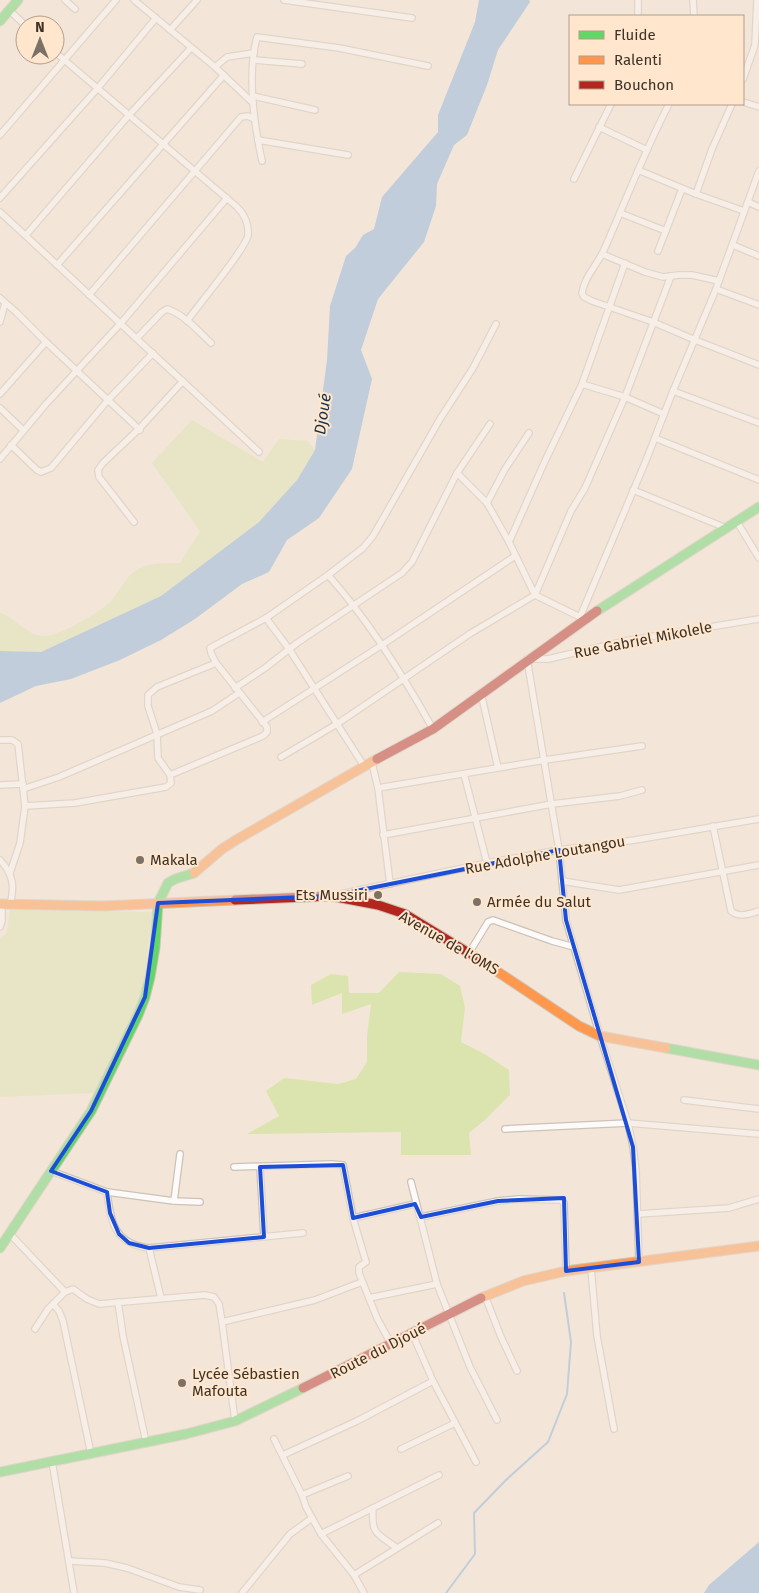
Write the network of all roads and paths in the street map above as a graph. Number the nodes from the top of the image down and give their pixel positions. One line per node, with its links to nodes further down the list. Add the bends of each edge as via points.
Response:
1 (18, 0): 11 (street)
2 (65, 0): 10 (street)
3 (116, 0): 22 (street)
4 (134, 0): 15 (street)
5 (197, 0): 19 (street)
6 (284, 0): 16 (street)
7 (638, 0): 13 (street)
8 (693, 0): 14 (street)
9 (757, 0): 17 (street)
10 (75, 8)
11 (10, 10): 12 (street); 18 (street)
12 (15, 15)
13 (638, 15)
14 (694, 15)
15 (156, 18): 19 (street); 30 (street)
16 (412, 18)
17 (757, 19): 29 (street, via 756,45)
18 (0, 21)
19 (170, 30): 20 (street)
20 (191, 48): 27 (street); 38 (street)
21 (254, 57): 24 (street); 26 (street, via 258,37 339,48); 27 (street, via 228,58); 31 (street)
22 (65, 59)
23 (65, 61): 30 (street)
24 (302, 64)
25 (60, 65): 41 (street)
26 (428, 66)
27 (215, 67): 28 (street)
28 (224, 76): 31 (street); 43 (street)
29 (744, 76)
30 (97, 88): 38 (street); 53 (street)
31 (253, 100): 37 (street); 39 (street)
32 (744, 102): 36 (street)
33 (610, 105): 40 (street)
34 (668, 105): 44 (street)
35 (732, 105): 52 (street)
36 (759, 106)
37 (315, 110)
38 (129, 115): 43 (street); 61 (street)
39 (254, 119): 42 (street); 48 (street, via 241,117)
40 (599, 126): 44 (street); 50 (street)
41 (0, 135)
42 (258, 140): 45 (street); 46 (street)
43 (162, 144): 48 (street); 67 (street)
44 (647, 150): 47 (street)
45 (348, 156)
46 (262, 162)
47 (638, 170): 51 (street); 59 (street)
48 (194, 171): 54 (street); 71 (street)
49 (759, 171): 55 (street)
50 (574, 179)
51 (682, 189): 52 (street); 60 (street)
52 (696, 194): 57 (street)
53 (0, 198)
54 (227, 198): 75 (street, via 244,215 248,237); 78 (street)
55 (748, 202): 56 (street); 57 (street)
56 (759, 207)
57 (744, 211): 62 (street)
58 (0, 212): 61 (street)
59 (620, 213): 60 (street); 64 (street)
60 (666, 231): 63 (street)
61 (26, 235): 67 (street)
62 (733, 245): 65 (street); 69 (street)
63 (658, 251)
64 (602, 254): 66 (street); 74 (street, via 582,293 587,299)
65 (759, 256)
66 (625, 262): 68 (street, via 657,275); 74 (street)
67 (57, 265): 71 (street)
68 (671, 276): 69 (street, via 692,275); 77 (street)
69 (719, 281): 70 (street)
70 (716, 289): 73 (street); 81 (street)
71 (89, 295): 78 (street)
72 (2, 300): 76 (street); 82 (street)
73 (759, 305)
74 (609, 306): 77 (street); 88 (street)
75 (187, 321): 80 (street, via 168,309); 83 (street)
76 (0, 322)
77 (653, 322): 81 (street); 91 (street)
78 (121, 323): 80 (street); 86 (street)
79 (496, 324): 115 (street, via 373,536 363,548)
80 (137, 338): 84 (street)
81 (695, 340): 85 (street); 89 (street)
82 (46, 342): 86 (street); 90 (street)
83 (211, 343)
84 (153, 353): 87 (street); 92 (street)
85 (759, 365)
86 (78, 370): 92 (street); 97 (street)
87 (183, 381): 98 (street); 102 (street)
88 (582, 384): 91 (street); 112 (street)
89 (673, 391): 94 (street); 95 (street)
90 (0, 394)
91 (625, 397): 94 (street); 116 (street)
92 (108, 400): 98 (street); 101 (street, via 51,468 41,472 37,470)
93 (0, 408): 97 (street)
94 (664, 414): 100 (street)
95 (759, 422)
96 (490, 424): 104 (street)
97 (23, 430): 101 (street)
98 (140, 430): 109 (street, via 103,463 97,474)
99 (529, 433): 107 (street)
100 (655, 438): 105 (street); 106 (street)
101 (11, 445): 103 (street)
102 (259, 452)
103 (0, 459)
104 (457, 473): 107 (street); 117 (street, via 412,562 402,573)
105 (759, 480)
106 (633, 490): 111 (street); 119 (street)
107 (487, 502): 112 (street)
108 (759, 507): 110 (street)
109 (134, 522)
110 (737, 522): 111 (street); 114 (street)
111 (726, 528): 119 (street)
112 (509, 542): 113 (street)
113 (515, 556): 116 (street); 121 (street)
114 (759, 558)
115 (328, 575): 117 (street); 118 (street)
116 (535, 595): 119 (street); 125 (street)
117 (354, 606): 121 (street); 122 (street)
118 (266, 618): 122 (street); 124 (street, via 210,648)
119 (582, 618): 123 (street)
120 (759, 619): 123 (street, Rue Gabriel Mikolele, via 630,640 548,659)
121 (382, 645): 125 (street); 127 (street)
122 (289, 649): 126 (street); 127 (street)
123 (527, 659): 129 (street); 137 (street)
124 (216, 663): 126 (street); 133 (street, via 152,690 147,701)
125 (404, 677): 131 (street); 132 (street)
126 (235, 688): 128 (street)
127 (314, 688): 130 (street); 131 (street)
128 (240, 693): 130 (street); 133 (street, via 212,711)
129 (482, 693): 132 (street); 139 (street)
130 (262, 722): 141 (street, via 267,730 263,736)
131 (338, 724): 136 (street); 138 (street)
132 (433, 729): 138 (street)
133 (157, 734): 141 (street, via 158,758); 143 (street, via 59,777)
134 (0, 740): 143 (street, via 12,740 18,744)
135 (642, 746): 137 (street)
136 (281, 757)
137 (545, 760): 139 (street); 146 (street)
138 (368, 765): 144 (street); 161 (street, via 236,840 192,874 168,883)
139 (498, 768): 140 (street)
140 (464, 774): 144 (street); 148 (street)
141 (170, 775): 147 (street, via 171,783 166,786 75,803)
142 (0, 785): 143 (street)
143 (23, 786): 147 (street)
144 (378, 788): 151 (street)
145 (642, 790): 146 (street, via 607,798)
146 (552, 804): 148 (street); 152 (street)
147 (25, 806): 156 (street, via 21,838)
148 (475, 819): 151 (street); 154 (street)
149 (759, 819): 150 (street, Rue Adolphe Loutangou)
150 (714, 826): 152 (street, Rue Adolphe Loutangou); 157 (street)
151 (383, 835): 159 (street)
152 (559, 850): 154 (street, Rue Adolphe Loutangou); 158 (street)
153 (0, 860): 156 (street)
154 (487, 863): 159 (street, Rue Adolphe Loutangou)
155 (759, 865): 157 (street)
156 (10, 873): 162 (street, via 13,887)
157 (722, 873): 158 (street, via 619,890); 164 (street, via 731,911 739,915)
158 (562, 881): 166 (street, via 566,920)
159 (390, 884): 160 (street, Rue Adolphe Loutangou)
160 (331, 896): 161 (street, Avenue de l'OMS); 167 (street, Avenue de l'OMS, via 405,914)
161 (158, 903): 162 (street, Avenue de l'OMS, via 103,906); 178 (street, via 150,977 142,1006 92,1110)
162 (5, 904)
163 (0, 909): 165 (street)
164 (759, 911)
165 (0, 927)
166 (574, 947): 167 (street, via 493,920 488,922); 168 (street)
167 (470, 953): 168 (street, Avenue de l'OMS)
168 (600, 1036): 169 (street, Avenue de l'OMS); 172 (street)
169 (759, 1065)
170 (684, 1100): 171 (street)
171 (759, 1108)
172 (628, 1123): 173 (street); 174 (street); 185 (street, via 636,1170)
173 (505, 1129)
174 (759, 1134)
175 (180, 1154): 182 (street)
176 (234, 1167): 177 (street)
177 (260, 1168): 187 (street, via 343,1165); 190 (street)
178 (50, 1171): 180 (street); 189 (street)
179 (411, 1182): 184 (street)
180 (107, 1192): 182 (street); 193 (street, via 113,1225 119,1234 129,1243)
181 (759, 1198): 185 (street, via 729,1208)
182 (174, 1201): 183 (street)
183 (200, 1202)
184 (416, 1204): 186 (street); 187 (street)
185 (638, 1214): 194 (street)
186 (421, 1217): 196 (street, via 498,1201 561,1200 564,1203); 198 (street)
187 (353, 1218): 197 (street, via 366,1262 360,1267)
188 (303, 1233): 190 (street)
189 (10, 1234): 192 (street); 199 (street)
190 (264, 1237): 193 (street)
191 (759, 1246): 194 (street, Route du Djoué)
192 (0, 1248)
193 (149, 1248): 201 (street)
194 (639, 1262): 195 (street, Route du Djoué)
195 (591, 1268): 196 (street, Route du Djoué); 215 (street, via 597,1336)
196 (566, 1271): 200 (street, Route du Djoué, via 523,1281)
197 (362, 1282): 202 (street); 206 (street, via 315,1300)
198 (437, 1284): 202 (street); 205 (street)
199 (65, 1292): 203 (street, via 72,1289 98,1304); 204 (street)
200 (485, 1296): 205 (street, Route du Djoué); 210 (street)
201 (161, 1298): 203 (street); 206 (street, via 210,1295 217,1300)
202 (369, 1298): 209 (street)
203 (118, 1302): 217 (street)
204 (53, 1304): 207 (street); 219 (street, via 63,1320)
205 (448, 1315): 208 (street, Route du Djoué); 212 (street)
206 (222, 1322): 213 (street)
207 (35, 1329)
208 (412, 1333): 209 (street, Route du Djoué); 211 (street)
209 (391, 1344): 213 (street, Route du Djoué)
210 (517, 1371)
211 (433, 1381): 214 (street); 220 (street)
212 (497, 1420)
213 (234, 1421): 217 (street, Route du Djoué)
214 (455, 1423): 218 (street); 222 (street)
215 (614, 1429)
216 (274, 1438): 220 (street)
217 (146, 1442): 219 (street, Route du Djoué)
218 (400, 1448)
219 (91, 1454): 221 (street, Route du Djoué)
220 (283, 1455): 226 (street)
221 (52, 1461): 223 (street, Route du Djoué); 232 (street)
222 (476, 1462)
223 (0, 1472)
224 (439, 1475): 227 (street)
225 (348, 1476): 226 (street)
226 (302, 1495): 228 (street)
227 (373, 1508): 230 (street); 231 (street, via 373,1527)
228 (312, 1518): 230 (street); 236 (street, via 295,1529)
229 (438, 1523): 231 (street)
230 (321, 1534): 233 (street)
231 (397, 1548): 233 (street)
232 (69, 1561): 234 (street, via 105,1563 179,1587); 235 (street)
233 (354, 1575): 237 (street)
234 (200, 1590)
235 (74, 1593)
236 (242, 1593)
237 (364, 1593)

